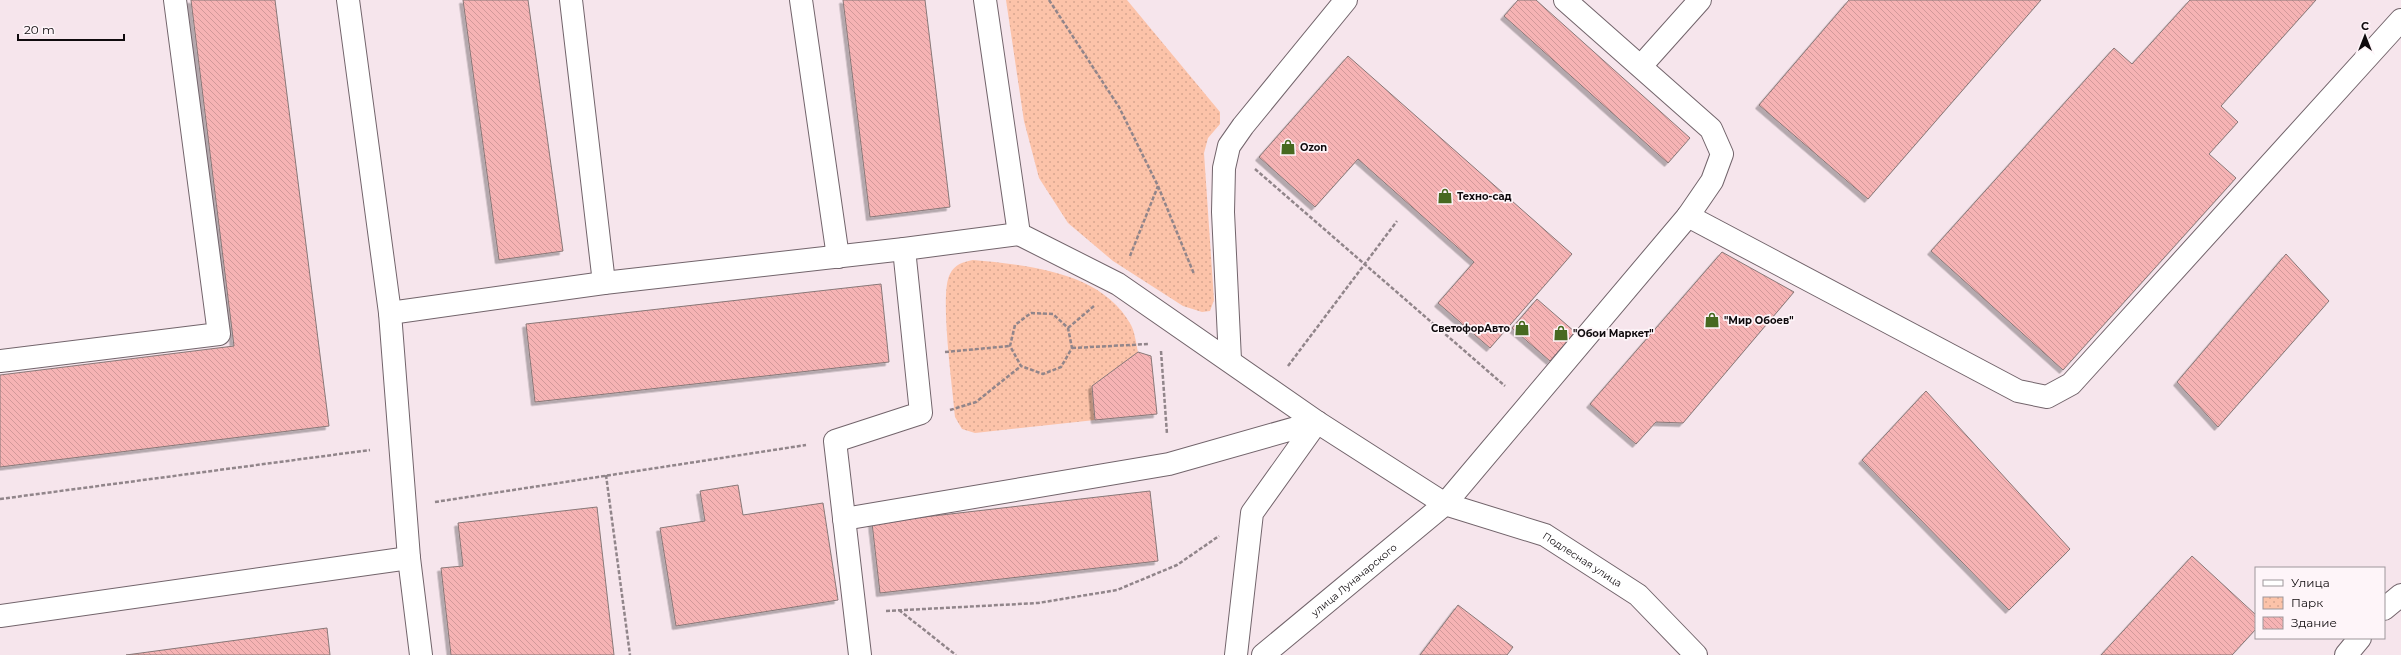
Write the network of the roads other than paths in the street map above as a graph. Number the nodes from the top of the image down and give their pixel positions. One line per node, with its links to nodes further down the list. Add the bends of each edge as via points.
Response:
1 (175, 0): 18 (street, via 219,334)
2 (348, 0): 16 (street)
3 (571, 0): 15 (street)
4 (801, 0): 14 (street)
5 (985, 0): 12 (street)
6 (1346, 0): 17 (street, via 1229,146 1224,168 1223,212)
7 (1565, 0): 10 (street, улица Луначарского)
8 (1700, 0): 10 (street)
9 (2401, 20): 11 (street, via 2070,384 2047,397 2018,391)
10 (1641, 66): 11 (street, улица Луначарского, via 1711,129 1722,154 1712,181)
11 (1688, 216): 20 (street, улица Луначарского)
12 (1019, 234): 13 (street); 17 (street, Подлесная улица, via 1118,284)
13 (904, 250): 14 (street); 21 (street, via 922,413 835,441)
14 (838, 257): 15 (street)
15 (604, 283): 16 (street)
16 (390, 313): 22 (street)
17 (1230, 360): 19 (street, Подлесная улица)
18 (0, 361)
19 (1317, 422): 20 (street, Подлесная улица); 21 (street, via 1169,464); 29 (street, via 1252,513)
20 (1445, 504): 30 (street, улица Луначарского); 31 (street, Подлесная улица, via 1545,535 1638,595)
21 (844, 519): 28 (street)
22 (409, 558): 25 (street); 27 (street)
23 (2401, 595): 24 (street)
24 (2385, 608)
25 (0, 616)
26 (2359, 639): 32 (street)
27 (420, 655)
28 (860, 655)
29 (1236, 655)
30 (1264, 655)
31 (1696, 655)
32 (2346, 655)

